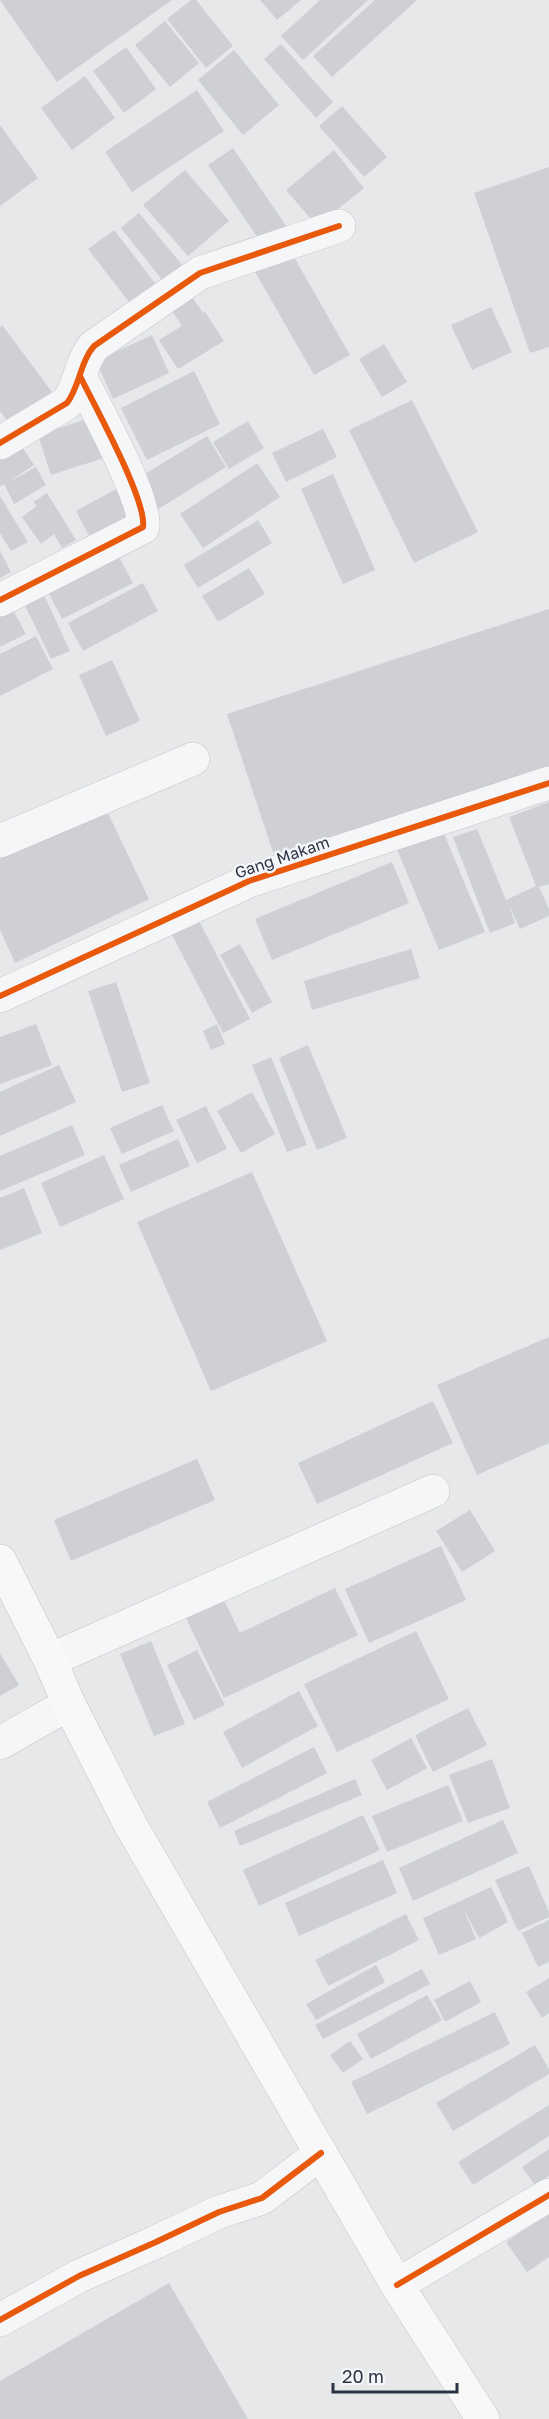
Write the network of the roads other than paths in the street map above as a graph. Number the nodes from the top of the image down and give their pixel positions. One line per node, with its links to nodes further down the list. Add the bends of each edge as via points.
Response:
1 (339, 226): 2 (street, via 200,273 94,346)
2 (80, 376): 3 (street, via 67,403); 4 (street, via 120,457 142,511 143,527)
3 (0, 443)
4 (0, 600)
5 (193, 759): 7 (street)
6 (549, 783): 8 (street, Gang Makam, via 249,881)
7 (0, 841)
8 (0, 996)
9 (433, 1491): 11 (street)
10 (0, 1561): 11 (main road)
11 (50, 1660): 12 (main road)
12 (69, 1704): 13 (street); 14 (main road, via 130,1824)
13 (0, 1743)
14 (321, 2153): 16 (main road); 17 (street, via 262,2198 219,2212 78,2276)
15 (549, 2195): 16 (street)
16 (397, 2285): 18 (main road)
17 (0, 2320)
18 (483, 2419)

